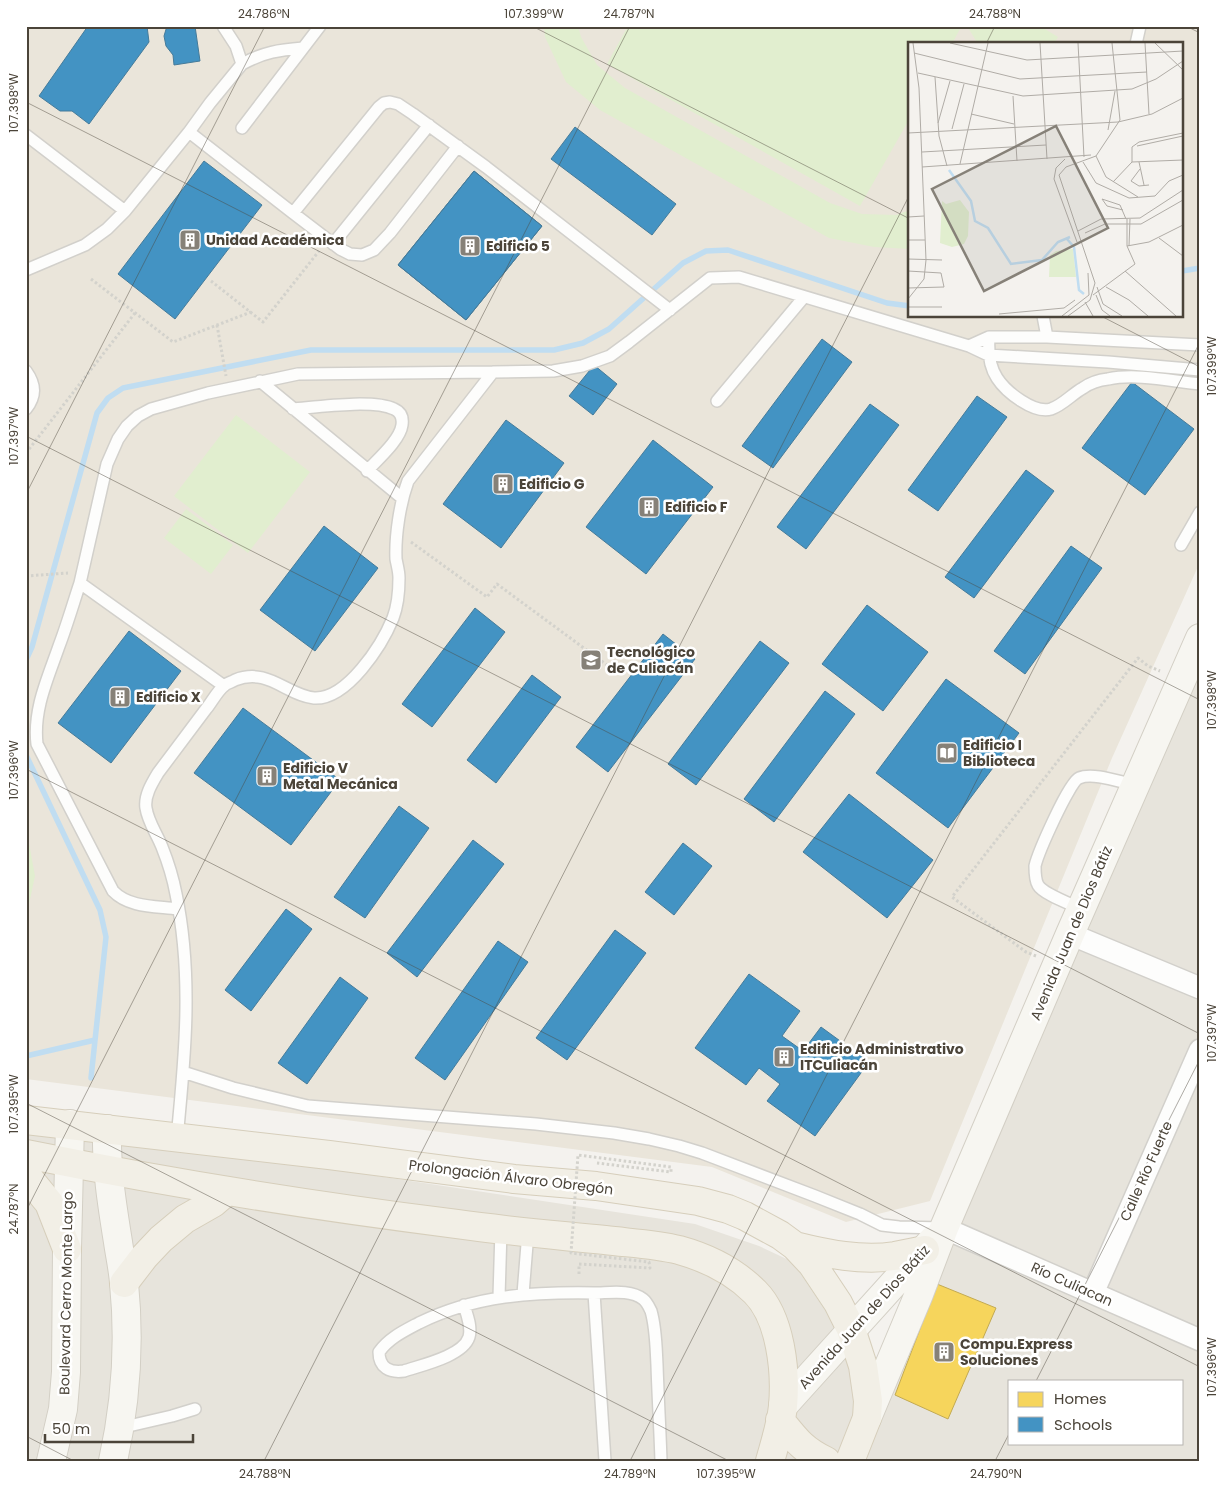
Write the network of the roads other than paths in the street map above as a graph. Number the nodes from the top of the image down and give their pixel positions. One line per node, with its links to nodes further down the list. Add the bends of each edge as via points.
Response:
1 (223, 26): 6 (lane, via 236,46)
2 (320, 26): 5 (lane)
3 (1140, 26): 4 (lane)
4 (1136, 42)
5 (303, 48): 6 (lane, via 273,51); 8 (lane)
6 (242, 64): 9 (lane)
7 (429, 125): 11 (lane); 13 (lane, via 398,104 384,103); 14 (lane)
8 (242, 128)
9 (189, 132): 12 (lane); 13 (lane)
10 (26, 134): 12 (lane)
11 (458, 146): 14 (lane, via 374,250 362,255 350,254); 17 (lane)
12 (125, 211): 15 (lane, via 85,245)
13 (293, 213): 14 (lane)
14 (330, 242)
15 (26, 270)
16 (804, 297): 17 (lane, via 739,277 710,278); 22 (lane); 29 (lane)
17 (666, 306): 26 (lane, via 610,356 553,372)
18 (1043, 318): 20 (lane)
19 (989, 337): 20 (lane); 22 (lane); 23 (lane)
20 (1047, 337): 21 (lane)
21 (1200, 345)
22 (969, 346): 23 (lane)
23 (988, 355): 24 (lane); 28 (lane, via 996,378 1008,392 1037,409 1048,410 1058,406 1083,387 1109,378)
24 (1200, 370)
25 (26, 371): 30 (lane, via 34,388 34,397)
26 (493, 372): 27 (lane, via 298,374); 33 (lane, via 408,480)
27 (260, 382): 31 (lane); 36 (lane, via 151,409 127,426 107,464)
28 (1200, 384)
29 (717, 401)
30 (26, 409)
31 (294, 409): 32 (lane); 32 (lane, via 365,404 395,409 400,413 402,427)
32 (367, 471): 33 (lane)
33 (402, 498): 38 (lane, via 396,558 398,597 393,617 383,641 356,676 338,691 326,697 313,698 261,678 245,677)
34 (1200, 512): 35 (lane)
35 (1182, 545)
36 (80, 583): 38 (lane); 40 (lane, via 42,694 36,722 38,744 113,891 132,902)
37 (1200, 638): 39 (main road, Avenida Juan de Dios Bátiz)
38 (224, 686): 40 (lane, via 158,773 150,786 145,807 169,865)
39 (1135, 785): 41 (main road, Avenida Juan de Dios Bátiz); 41 (lane, via 1092,776 1076,779 1041,848 1035,868 1038,885)
40 (178, 909): 45 (lane, via 184,942 187,997)
41 (1081, 909): 42 (main road, Avenida Juan de Dios Bátiz)
42 (1070, 934): 43 (street); 55 (main road, Avenida Juan de Dios Bátiz)
43 (1200, 988)
44 (1200, 1050): 63 (street, Calle Río Fuerte)
45 (183, 1072): 49 (lane); 55 (lane, via 308,1106 536,1124 649,1139 702,1153 824,1199 882,1225)
46 (26, 1120): 47 (main road, Prolongación Álvaro Obregón)
47 (70, 1124): 48 (main road, Prolongación Álvaro Obregón); 51 (main road, Boulevard Cerro Monte Largo)
48 (107, 1129): 49 (main road, Prolongación Álvaro Obregón); 52 (main road)
49 (177, 1138): 58 (main road, Prolongación Álvaro Obregón, via 596,1186 698,1202 745,1216)
50 (26, 1154): 51 (main road)
51 (68, 1162): 52 (main road); 59 (main road, Boulevard Cerro Monte Largo)
52 (108, 1169): 54 (main road); 61 (main road)
53 (26, 1175): 59 (main road, via 49,1203)
54 (227, 1191): 56 (main road); 61 (main road, via 160,1239)
55 (944, 1228): 60 (main road, Avenida Juan de Dios Bátiz); 63 (street, Río Culiacan); 71 (main road, Avenida Juan de Dios Bátiz, via 920,1294)
56 (501, 1230): 57 (main road); 65 (lane)
57 (528, 1232): 64 (lane); 70 (main road, via 677,1250 716,1264 737,1276 757,1294 770,1312 775,1327 784,1382)
58 (795, 1246): 60 (main road, via 827,1254 860,1257 893,1256); 67 (main road, Prolongación Álvaro Obregón, via 824,1280)
59 (67, 1249): 73 (main road, Boulevard Cerro Monte Largo, via 63,1409)
60 (925, 1250): 67 (main road, Avenida Juan de Dios Bátiz)
61 (124, 1283): 72 (main road, via 126,1362)
62 (594, 1293): 64 (lane); 75 (lane); 76 (lane, via 634,1294 642,1298 651,1311 656,1348)
63 (1093, 1293): 68 (street, Río Culiacan)
64 (523, 1294): 65 (lane)
65 (500, 1297): 66 (lane)
66 (464, 1306): 66 (lane, via 435,1315 393,1338 379,1352 385,1368 404,1371 460,1349 470,1335)
67 (851, 1329): 70 (main road, Avenida Juan de Dios Bátiz); 71 (main road, Prolongación Álvaro Obregón, via 866,1378)
68 (1200, 1340)
69 (195, 1409): 72 (lane)
70 (782, 1413): 77 (main road); 78 (main road, via 797,1442)
71 (867, 1418): 79 (main road)
72 (120, 1428): 74 (main road)
73 (51, 1461)
74 (113, 1461)
75 (605, 1461)
76 (661, 1461)
77 (770, 1461)
78 (826, 1461)
79 (850, 1461)

